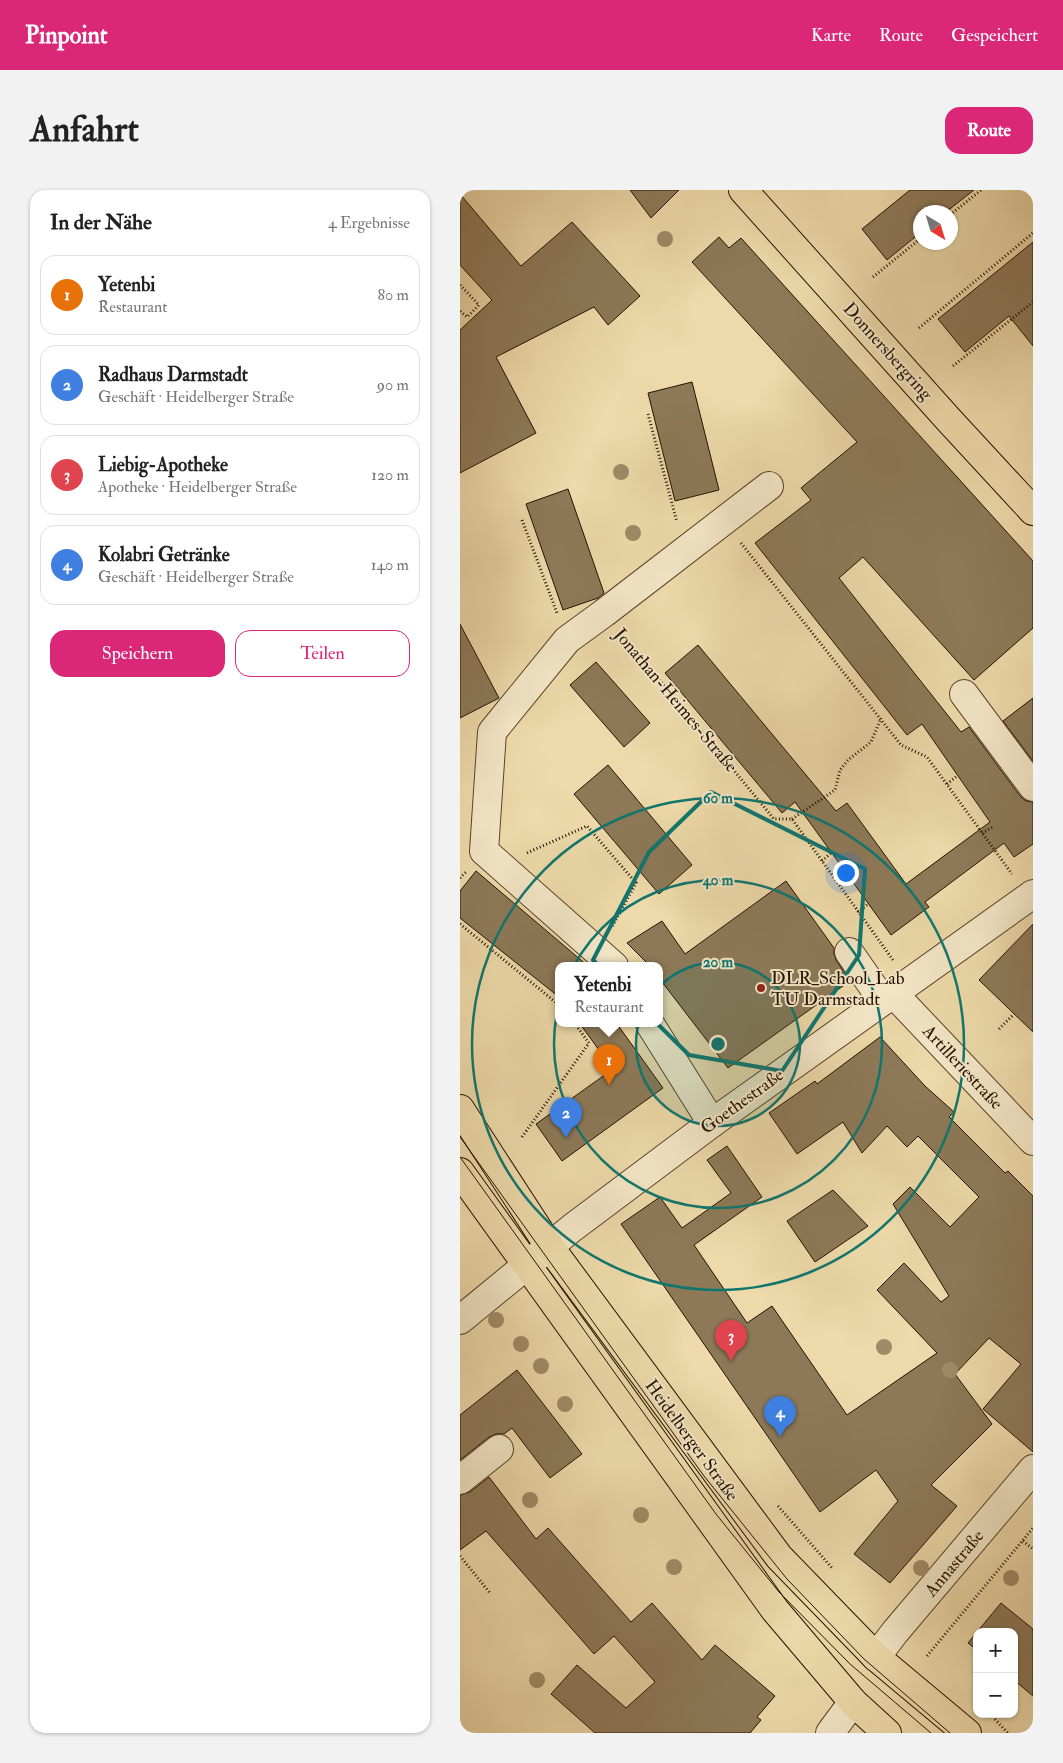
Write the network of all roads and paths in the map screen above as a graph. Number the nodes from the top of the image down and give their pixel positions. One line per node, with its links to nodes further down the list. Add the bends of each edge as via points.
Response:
1 (743, 190): 14 (main road, Donnersbergring)
2 (981, 190): 3 (path)
3 (958, 209)
4 (1033, 233): 10 (path)
5 (913, 245): 6 (path)
6 (873, 277)
7 (460, 285): 9 (path, via 479,305 467,317)
8 (1033, 302): 11 (path)
9 (460, 311)
10 (919, 328)
11 (953, 366)
12 (648, 414): 17 (path)
13 (769, 486): 16 (street, Jonathan-Heimes-Straße)
14 (1033, 511)
15 (522, 520): 19 (path)
16 (722, 522): 17 (street, Jonathan-Heimes-Straße); 21 (path, via 746,547)
17 (685, 551): 18 (street, Jonathan-Heimes-Straße)
18 (604, 614): 19 (street, Jonathan-Heimes-Straße); 25 (path, Jonathan-Heimes-Straße, via 774,819)
19 (567, 640): 30 (street, Jonathan-Heimes-Straße, via 492,732 484,851)
20 (964, 694): 24 (street)
21 (881, 718): 23 (path, via 901,745 927,757); 25 (path, via 871,742 840,770 835,790)
22 (958, 776): 23 (path)
23 (946, 784): 27 (path)
24 (1033, 787)
25 (792, 819): 29 (path)
26 (993, 827): 27 (path)
27 (982, 833): 31 (path)
28 (831, 853): 29 (path)
29 (822, 861): 33 (path)
30 (500, 865): 36 (street, Jonathan-Heimes-Straße); 36 (path, via 587,826 636,883)
31 (1025, 887): 37 (street, Goethestraße)
32 (868, 904): 33 (path)
33 (858, 912): 37 (path)
34 (460, 924): 38 (path)
35 (850, 952): 37 (street, Artilleriestraße)
36 (606, 959)
37 (891, 987): 44 (street, Goethestraße); 46 (street, Artilleriestraße)
38 (555, 1002)
39 (1014, 1014): 42 (path)
40 (577, 1027): 45 (path, via 589,1043)
41 (652, 1027): 44 (street)
42 (999, 1029)
43 (460, 1109): 48 (main road, Heidelberger Straße)
44 (712, 1123): 48 (street, Goethestraße)
45 (522, 1137)
46 (1033, 1141)
47 (460, 1172): 49 (main road, Heidelberger Straße)
48 (549, 1246): 49 (street, Goethestraße); 62 (main road, Heidelberger Straße, via 779,1557)
49 (527, 1266): 50 (street, Goethestraße); 63 (main road, Heidelberger Straße, via 775,1610)
50 (460, 1320)
51 (499, 1449): 53 (street)
52 (1033, 1469): 62 (street, Annastraße)
53 (460, 1480)
54 (775, 1502): 59 (path)
55 (1033, 1528): 56 (path)
56 (1023, 1540): 57 (path); 61 (path)
57 (1033, 1549)
58 (460, 1556): 60 (path)
59 (833, 1570)
60 (490, 1593)
61 (927, 1656)
62 (876, 1657): 67 (main road, Heidelberger Straße)
63 (853, 1702): 65 (street); 66 (main road, Heidelberger Straße)
64 (994, 1718): 68 (path)
65 (830, 1733)
66 (887, 1733)
67 (967, 1733)
68 (1008, 1733)

